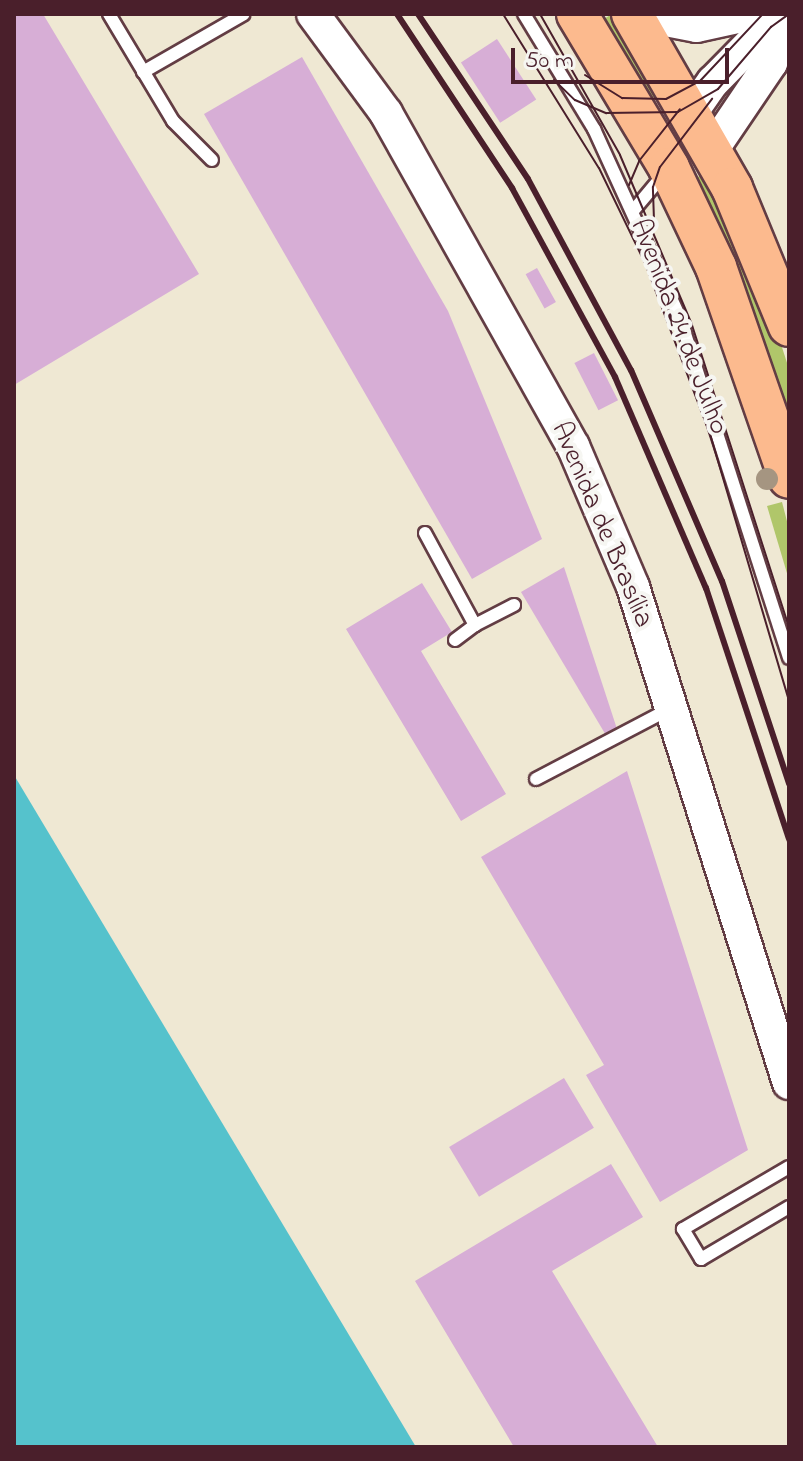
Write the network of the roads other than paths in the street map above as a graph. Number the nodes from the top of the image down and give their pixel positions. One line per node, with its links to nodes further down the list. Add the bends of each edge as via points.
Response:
1 (109, 14): 10 (lane)
2 (244, 14): 10 (lane)
3 (313, 14): 23 (street, Avenida de Brasília, via 410,153 573,446 633,587)
4 (524, 14): 15 (lane, Avenida 24 de Julho, via 594,129)
5 (577, 14): 14 (main road, Avenida 24 de Julho)
6 (634, 14): 7 (street, via 697,26); 11 (main road)
7 (751, 14)
8 (780, 14): 11 (street, via 713,82)
9 (787, 14): 12 (street, via 771,63)
10 (143, 72): 13 (lane, via 173,121)
11 (691, 113): 12 (main road); 14 (main road)
12 (712, 150): 14 (main road); 16 (main road)
13 (212, 160)
14 (669, 168): 15 (lane); 17 (main road, Avenida 24 de Julho, via 746,343)
15 (633, 211): 22 (lane, Avenida 24 de Julho, via 702,377)
16 (789, 326)
17 (789, 478)
18 (425, 533): 20 (lane)
19 (514, 605): 20 (lane)
20 (475, 625): 21 (lane)
21 (455, 640)
22 (789, 658)
23 (671, 708): 24 (lane); 25 (street, Avenida de Brasília)
24 (536, 779)
25 (789, 1083)
26 (789, 1167): 27 (lane, via 683,1229 701,1259)
27 (789, 1207)

